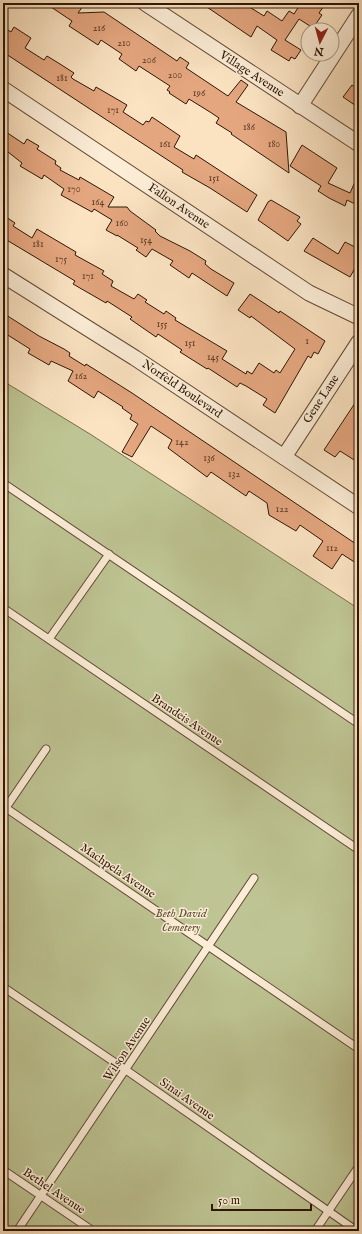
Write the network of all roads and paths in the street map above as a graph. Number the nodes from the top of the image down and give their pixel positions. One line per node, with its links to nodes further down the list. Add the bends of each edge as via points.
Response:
1 (145, 3): 4 (street, Village Avenue)
2 (359, 15): 4 (street)
3 (3, 89): 7 (street, Fallon Avenue, via 309,293)
4 (300, 106): 5 (street, Village Avenue)
5 (359, 144)
6 (3, 275): 9 (street, Norfeld Boulevard, via 135,358)
7 (359, 317)
8 (359, 342): 9 (street, Gene Lane)
9 (284, 457): 11 (street, Norfeld Boulevard)
10 (3, 483): 12 (lane)
11 (359, 507)
12 (109, 554): 14 (lane); 15 (lane)
13 (3, 608): 14 (lane, Brandeis Avenue)
14 (49, 639): 18 (lane, Brandeis Avenue)
15 (359, 724)
16 (46, 749): 17 (lane)
17 (4, 808): 20 (lane, Machpela Avenue)
18 (359, 850)
19 (254, 878): 20 (lane, Wilson Avenue)
20 (209, 946): 22 (lane, Machpela Avenue); 23 (lane, Wilson Avenue)
21 (3, 987): 23 (lane, Sinai Avenue)
22 (359, 1049)
23 (126, 1070): 26 (lane, Wilson Avenue); 27 (lane, Sinai Avenue)
24 (359, 1166): 27 (lane)
25 (3, 1170): 26 (lane, Bethel Avenue)
26 (42, 1196): 28 (lane, Wilson Avenue); 29 (lane, Bethel Avenue)
27 (329, 1212): 30 (lane); 31 (lane, Sinai Avenue)
28 (18, 1231)
29 (93, 1231)
30 (315, 1231)
31 (356, 1231)

